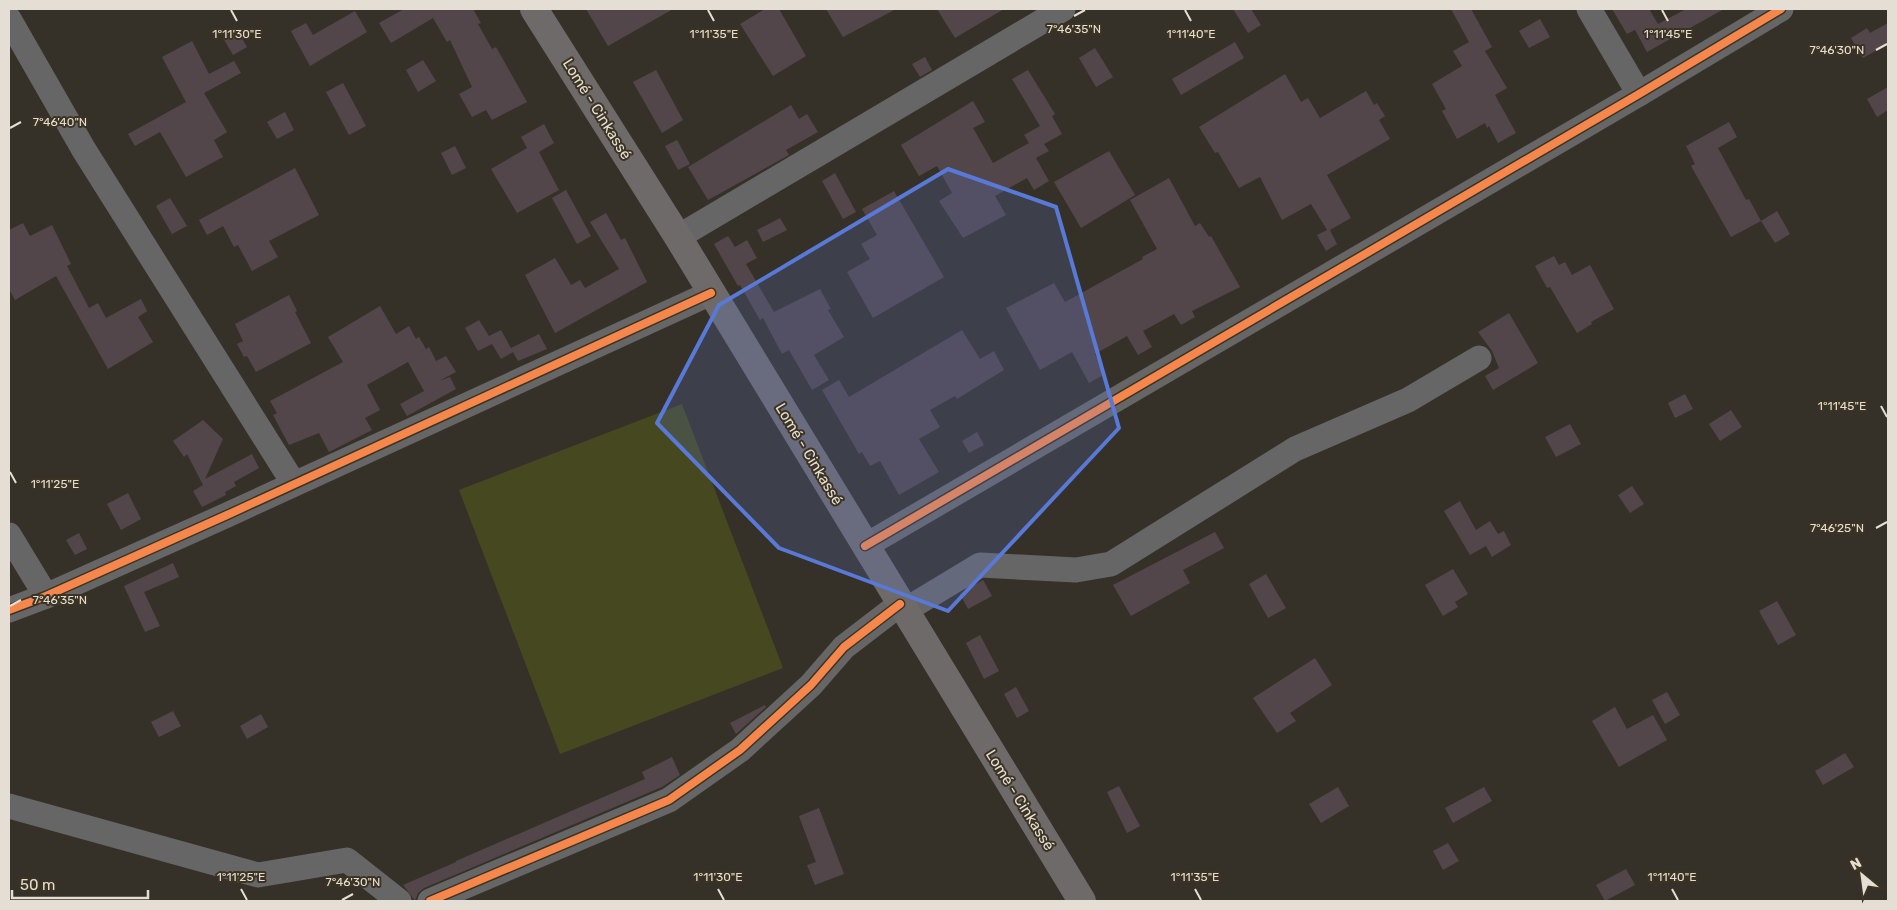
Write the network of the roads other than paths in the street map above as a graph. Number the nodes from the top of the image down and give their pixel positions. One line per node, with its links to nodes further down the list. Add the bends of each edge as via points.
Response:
1 (534, 9): 7 (highway, Lomé - Cinkassé)
2 (1063, 9): 7 (street)
3 (1589, 9): 6 (street)
4 (1781, 9): 6 (street)
5 (9, 19): 10 (street, via 89,158)
6 (1639, 94): 12 (street)
7 (678, 237): 8 (highway, Lomé - Cinkassé)
8 (711, 293): 10 (street); 12 (highway, Lomé - Cinkassé)
9 (1479, 358): 14 (street, via 1408,400 1295,449 1111,564 1076,570 980,565)
10 (294, 484): 13 (street)
11 (9, 535): 13 (street)
12 (865, 546): 14 (highway, Lomé - Cinkassé)
13 (46, 596): 15 (street)
14 (902, 608): 18 (street, via 844,647 811,685 740,750 669,800); 19 (highway, Lomé - Cinkassé)
15 (9, 610)
16 (9, 806): 17 (street, via 258,875 347,860)
17 (399, 901)
18 (430, 901)
19 (1082, 901)

